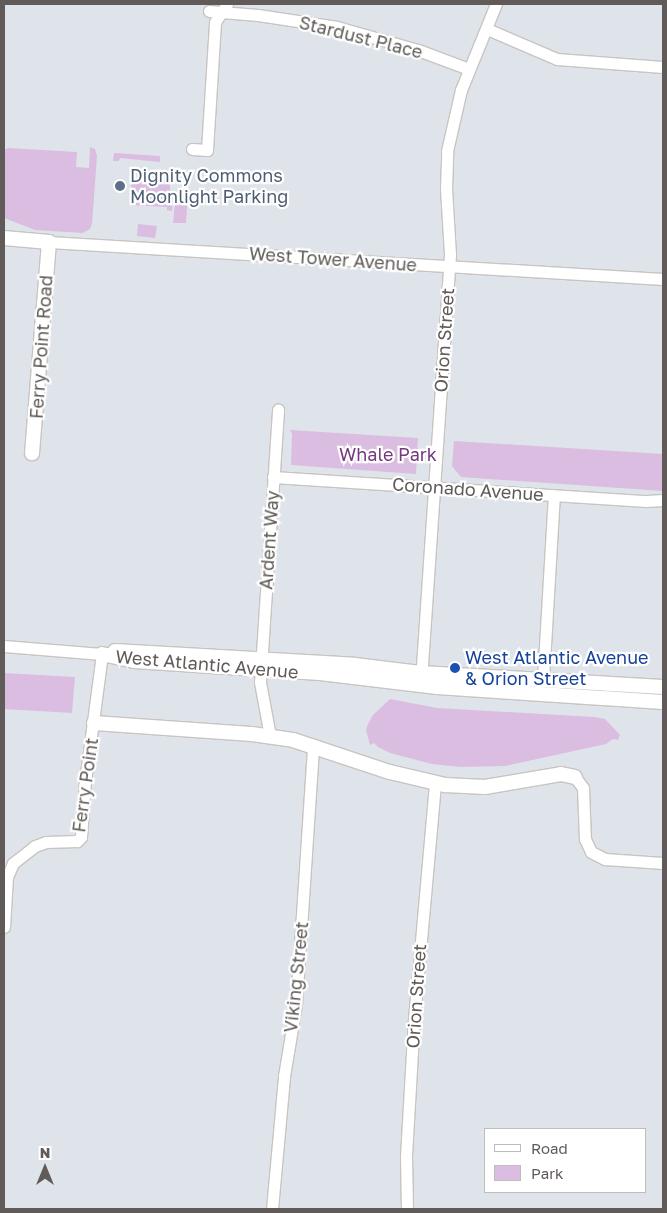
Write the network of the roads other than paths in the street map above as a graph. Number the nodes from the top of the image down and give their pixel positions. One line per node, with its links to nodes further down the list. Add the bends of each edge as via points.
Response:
1 (496, 4): 4 (street, Orion Street)
2 (224, 8): 3 (street, Stardust Place); 6 (street, Stardust Place, via 337,27 418,50); 7 (street, via 215,22 207,150)
3 (209, 11)
4 (487, 29): 5 (street, via 557,60); 6 (street, Orion Street)
5 (663, 67)
6 (469, 69): 10 (street, Orion Street, via 454,112 447,150)
7 (192, 148)
8 (4, 238): 9 (street, West Tower Avenue)
9 (49, 242): 10 (street, West Tower Avenue); 13 (street, Ferry Point Road)
10 (449, 266): 11 (street, West Tower Avenue); 15 (street, Orion Street)
11 (663, 279)
12 (278, 410): 14 (street, Ardent Way)
13 (32, 453)
14 (273, 477): 15 (street, Coronado Avenue); 20 (street, Ardent Way)
15 (433, 487): 16 (street, Coronado Avenue); 21 (street, Orion Street)
16 (554, 495): 17 (street, Coronado Avenue); 22 (street)
17 (663, 500)
18 (4, 646): 19 (street)
19 (102, 654): 20 (street, West Atlantic Avenue, via 134,661); 25 (street, Ferry Point)
20 (261, 664): 21 (street, West Atlantic Avenue); 26 (street, Ardent Way, via 260,687)
21 (421, 679): 22 (street, West Atlantic Avenue); 24 (street, West Atlantic Avenue)
22 (544, 680): 23 (street, West Atlantic Avenue)
23 (663, 687)
24 (663, 702)
25 (94, 723): 26 (street); 31 (street, Ferry Point, via 81,837 77,841 46,842 35,846 13,863 7,877)
26 (270, 736): 27 (street)
27 (313, 745): 29 (street); 32 (street, Viking Street, via 296,1004 284,1076)
28 (575, 777): 29 (street, via 560,774 486,787); 30 (street, via 583,788 585,839 591,852 605,859)
29 (435, 784): 33 (street, Orion Street, via 413,1028 406,1156)
30 (663, 863)
31 (4, 927)
32 (272, 1209)
33 (407, 1209)

